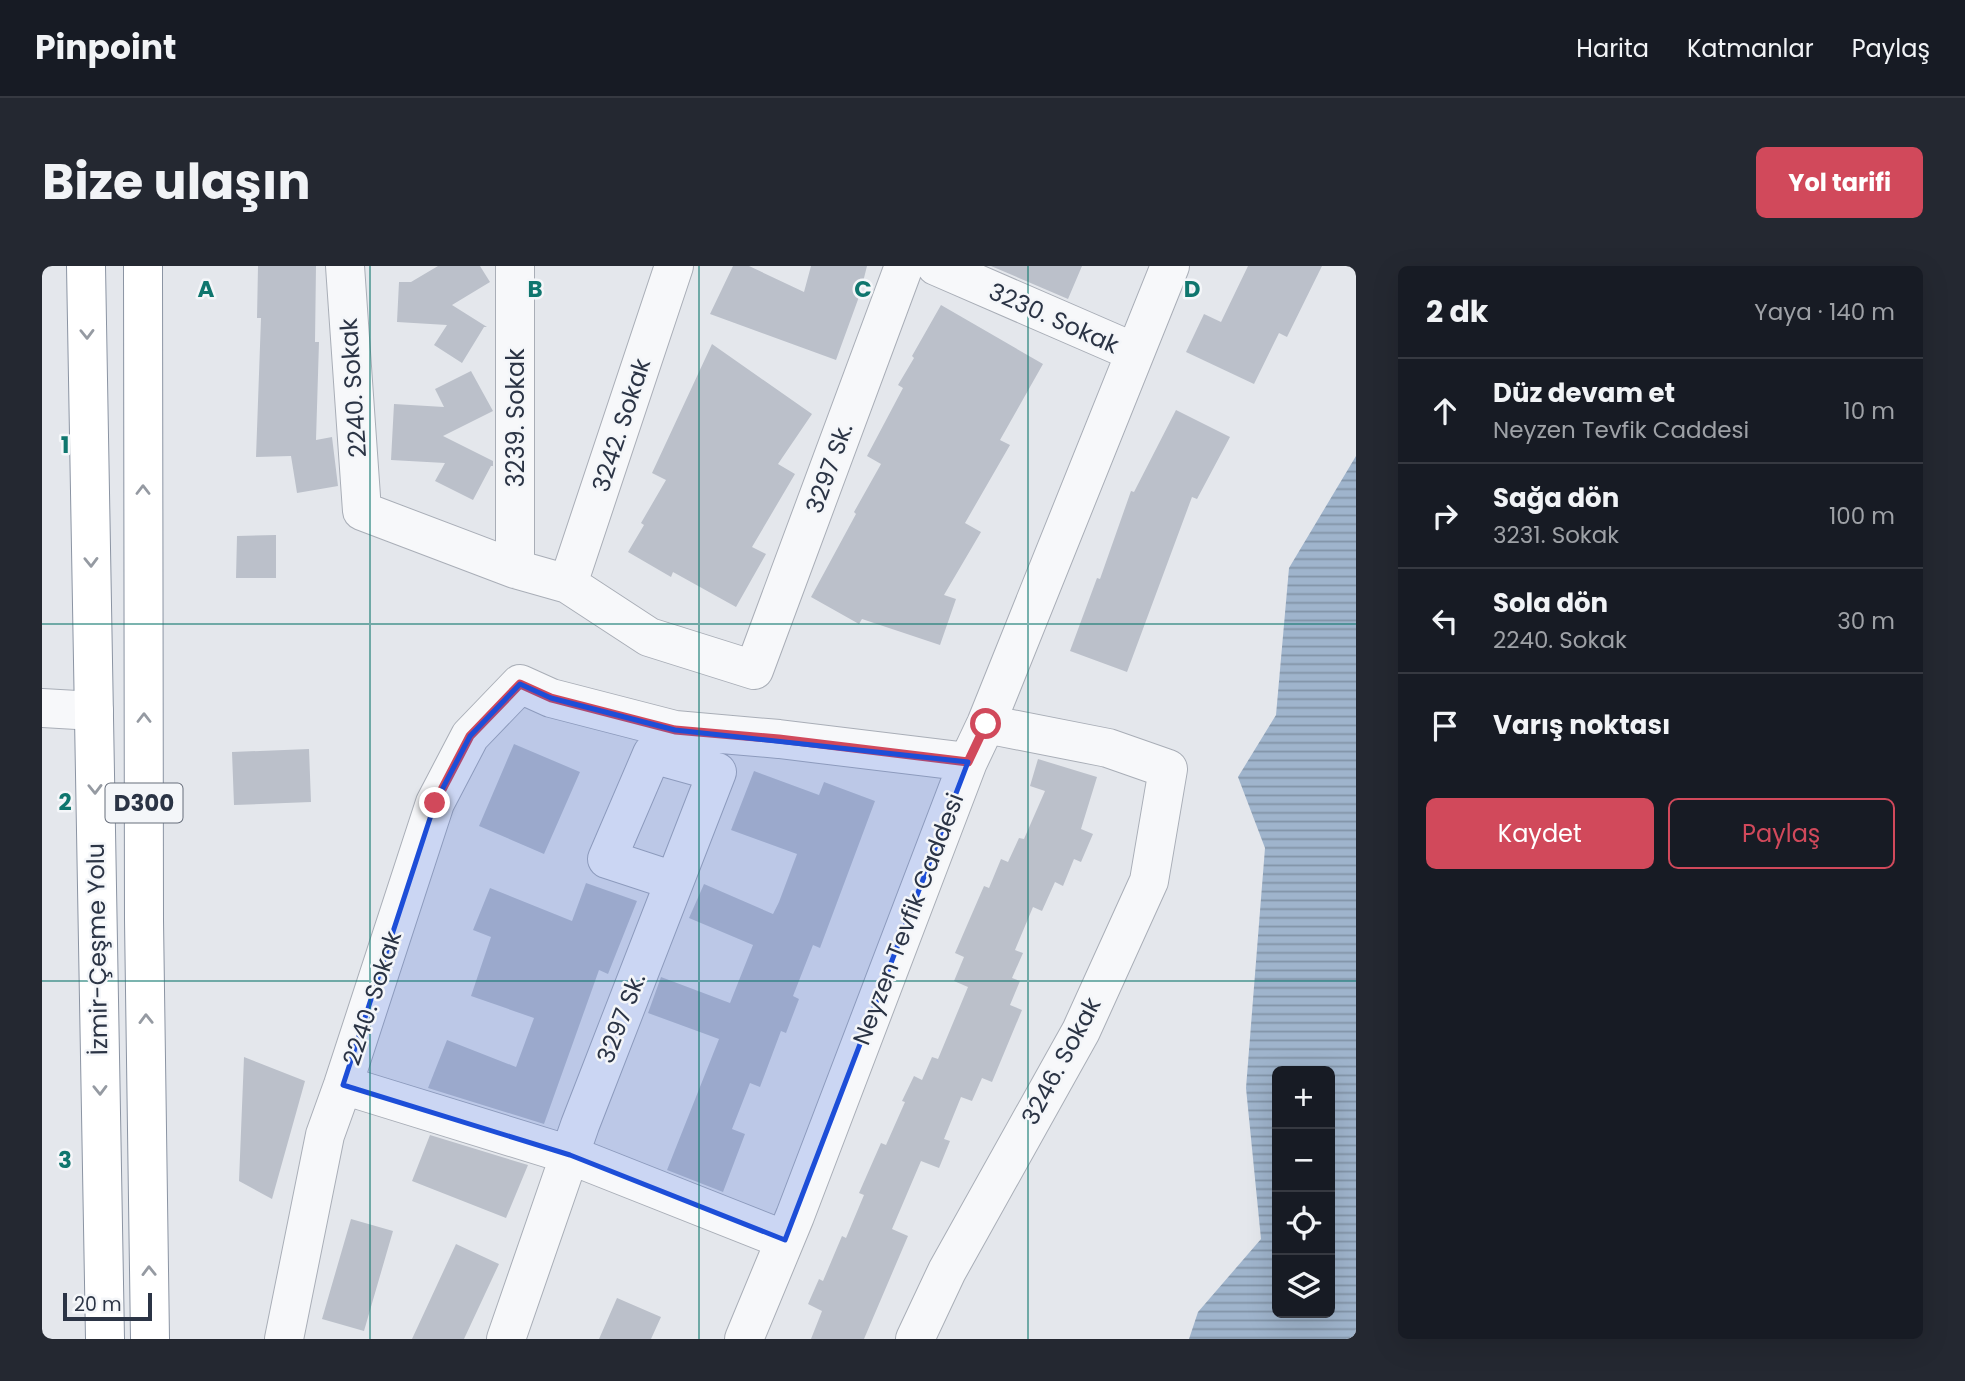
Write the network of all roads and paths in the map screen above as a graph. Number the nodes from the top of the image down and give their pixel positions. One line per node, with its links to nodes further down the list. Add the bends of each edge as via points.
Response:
1 (86, 266): 13 (highway, İzmir-Çeşme Yolu / D300, one-way to 13)
2 (143, 266): 21 (highway, İzmir-Çeşme Yolu / D300, one-way to 2)
3 (345, 266): 10 (street, 2240. Sokak, via 362,510)
4 (515, 266): 10 (street, 3239. Sokak)
5 (674, 266): 11 (street, 3242. Sokak)
6 (904, 266): 11 (street, 3297 Sk., via 754,670 649,637)
7 (936, 266): 9 (street, 3230. Sokak)
8 (1170, 266): 9 (street, Neyzen Tevfik Caddesi)
9 (1134, 352): 14 (street, Neyzen Tevfik Caddesi)
10 (515, 569): 11 (street)
11 (568, 584)
12 (42, 708): 13 (street)
13 (94, 711): 20 (highway, İzmir-Çeşme Yolu / D300, one-way to 20)
14 (986, 724): 15 (street, Neyzen Tevfik Caddesi); 25 (street, 3246. Sokak, via 1108,748 1168,769 1149,881 1081,1031 947,1271)
15 (968, 762): 17 (street, 2240. Sokak, via 675,730 551,698 520,684 470,736 435,803); 19 (street, Neyzen Tevfik Caddesi)
16 (674, 881): 18 (street, 3297 Sk.)
17 (343, 1085): 18 (street); 22 (street, 2240. Sokak, via 324,1135)
18 (570, 1155): 19 (street); 23 (street, 3297 Sk.)
19 (785, 1240): 24 (street, Neyzen Tevfik Caddesi)
20 (104, 1339)
21 (150, 1339)
22 (284, 1339)
23 (506, 1339)
24 (744, 1339)
25 (915, 1339)

